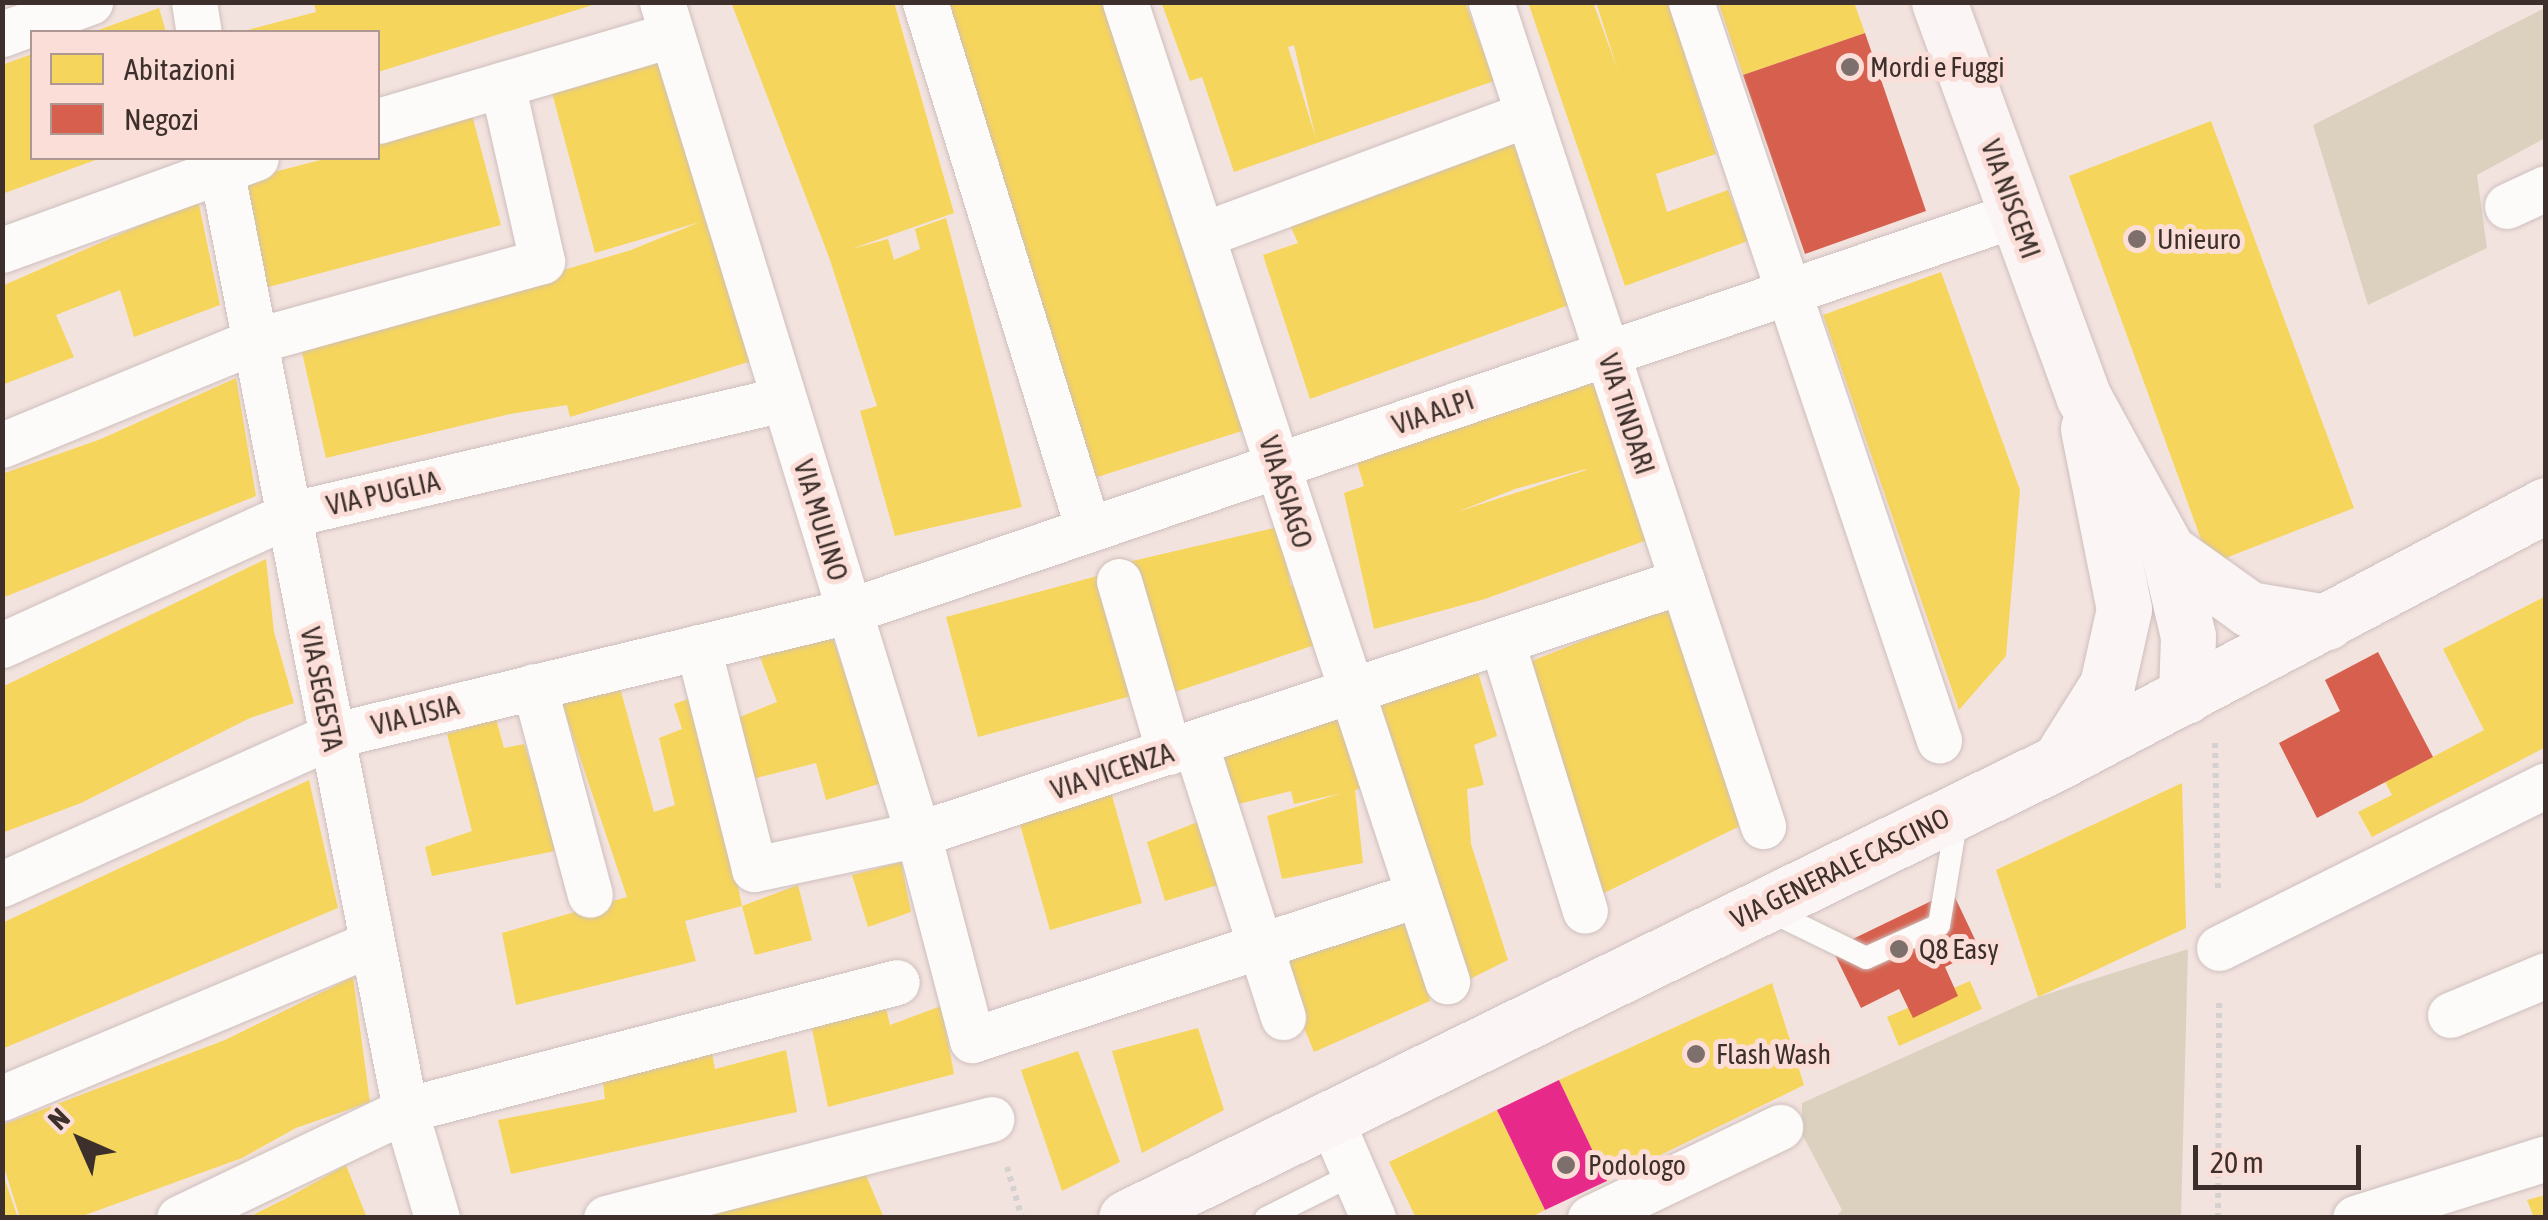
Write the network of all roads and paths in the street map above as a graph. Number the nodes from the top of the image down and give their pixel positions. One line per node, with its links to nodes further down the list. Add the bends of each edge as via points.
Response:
1 (90, 2): 10 (street)
2 (194, 2): 9 (street)
3 (924, 2): 27 (street)
4 (1125, 2): 16 (street, VIA ASIAGO)
5 (1491, 2): 12 (street, VIA TINDARI)
6 (1690, 2): 18 (street)
7 (1938, 2): 15 (street, VIA NISCEMI)
8 (666, 19): 11 (street); 22 (street, VIA MULINO)
9 (199, 30)
10 (2, 34)
11 (502, 84): 13 (street); 19 (street, via 542,261)
12 (1528, 114): 16 (street); 20 (street, VIA TINDARI)
13 (380, 120)
14 (231, 161): 17 (street); 19 (street, VIA SEGESTA)
15 (2016, 214): 18 (street, VIA ALPI); 21 (street, VIA NISCEMI)
16 (1202, 235): 24 (street, VIA ASIAGO)
17 (2, 250)
18 (1788, 292): 20 (street, VIA ALPI); 41 (street)
19 (254, 342): 23 (street); 26 (street, VIA SEGESTA)
20 (1607, 353): 24 (street, VIA ALPI); 30 (street, VIA TINDARI)
21 (2083, 396): 28 (street); 31 (street)
22 (783, 398): 26 (street, VIA PUGLIA); 32 (street, VIA MULINO)
23 (2, 445)
24 (1277, 465): 27 (street, VIA ALPI); 38 (street, VIA ASIAGO)
25 (2546, 505): 33 (street, VIA GENERALE CASCINO)
26 (288, 516): 34 (street, VIA PUGLIA); 40 (street, VIA SEGESTA)
27 (1088, 529): 32 (street, VIA ALPI)
28 (2168, 551): 33 (street, via 2249,609); 39 (street, via 2188,636)
29 (1118, 581): 42 (street)
30 (1682, 581): 35 (street, VIA VICENZA); 46 (street, VIA TINDARI)
31 (2124, 609): 39 (street, via 2138,641); 43 (street, via 2107,686)
32 (849, 611): 36 (street, VIA LISIA); 47 (street, VIA MULINO)
33 (2328, 622): 39 (street, VIA GENERALE CASCINO)
34 (2, 645)
35 (1502, 646): 38 (street, VIA VICENZA); 52 (street)
36 (698, 647): 37 (street, VIA LISIA); 47 (street, VIA VICENZA, via 754,869)
37 (534, 686): 40 (street, VIA LISIA); 50 (street)
38 (1351, 689): 42 (street, VIA VICENZA); 49 (street, VIA ASIAGO)
39 (2186, 696): 43 (street, VIA GENERALE CASCINO)
40 (331, 736): 48 (street, VIA LISIA); 53 (street, VIA SEGESTA)
41 (1939, 740)
42 (1182, 748): 47 (street, VIA VICENZA); 54 (street)
43 (2058, 762): 45 (street, VIA GENERALE CASCINO)
44 (2546, 785): 55 (street)
45 (1958, 810): 51 (street, VIA GENERALE CASCINO); 51 (lane, via 1939,924 1866,958)
46 (1763, 826)
47 (918, 834): 54 (street, VIA MULINO, via 972,1040)
48 (2, 884)
49 (1418, 894): 54 (street); 57 (street, VIA ASIAGO)
50 (590, 895)
51 (1760, 907): 63 (street, VIA GENERALE CASCINO)
52 (1585, 912)
53 (372, 942): 61 (street); 62 (street, VIA SEGESTA)
54 (1262, 948): 60 (street)
55 (2219, 948)
56 (2546, 975): 59 (street)
57 (1447, 981)
58 (897, 982): 62 (street)
59 (2450, 1015)
60 (1284, 1017)
61 (2, 1098)
62 (404, 1110): 69 (street); 70 (street, VIA SEGESTA)
63 (1330, 1118): 67 (street); 68 (street, VIA GENERALE CASCINO)
64 (992, 1119): 71 (street)
65 (1780, 1127): 75 (street)
66 (2546, 1158): 76 (street)
67 (1354, 1174): 73 (lane); 74 (street)
68 (1185, 1204): 72 (street, VIA GENERALE CASCINO)
69 (179, 1218)
70 (437, 1218)
71 (606, 1218)
72 (1126, 1218)
73 (1266, 1218)
74 (1373, 1218)
75 (1590, 1218)
76 (2355, 1218)

